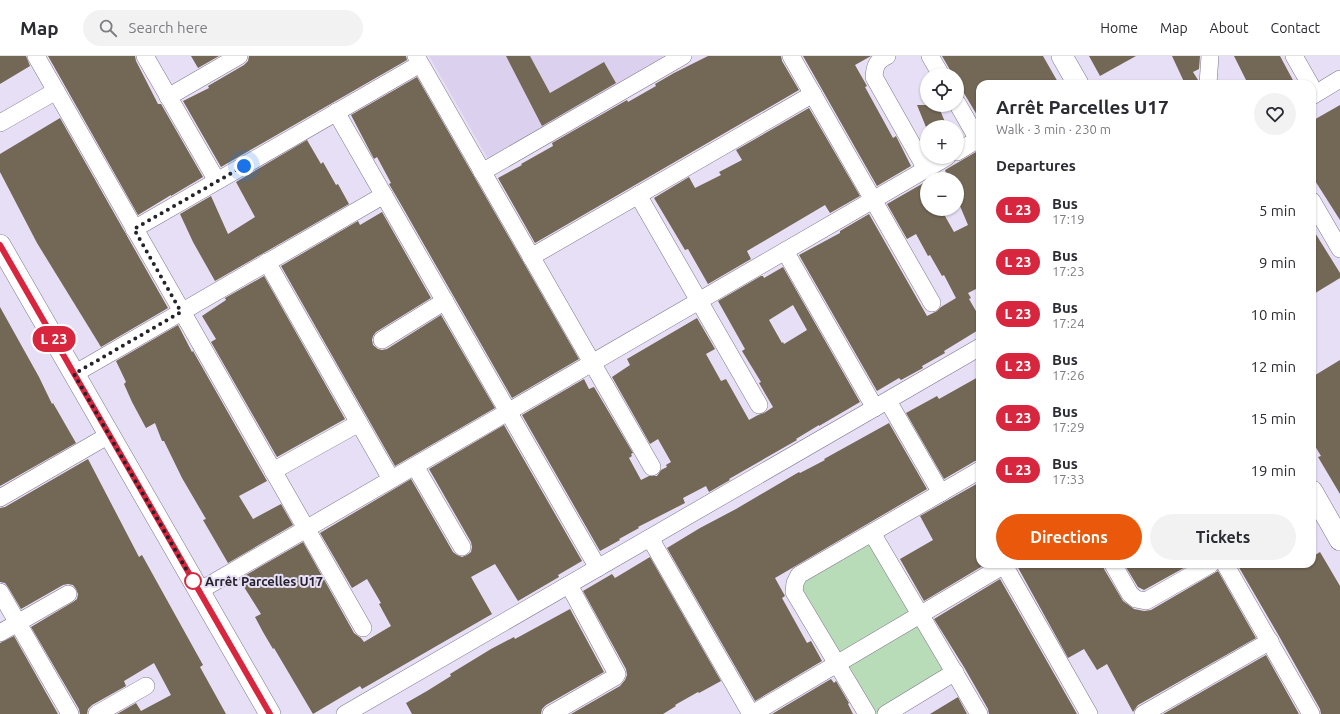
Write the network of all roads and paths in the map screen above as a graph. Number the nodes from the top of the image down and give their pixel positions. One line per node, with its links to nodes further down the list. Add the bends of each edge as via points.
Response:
1 (36, 56): 18 (street)
2 (145, 56): 20 (street)
3 (239, 56): 20 (street)
4 (683, 56): 29 (street)
5 (791, 56): 19 (street)
6 (887, 56): 28 (street, via 878,60 874,77)
7 (930, 56): 12 (street)
8 (1062, 56): 14 (street)
9 (1210, 56): 15 (street)
10 (1294, 56): 16 (street)
11 (418, 60): 21 (street); 29 (street)
12 (937, 68)
13 (1340, 79): 17 (street)
14 (1074, 80)
15 (1208, 80)
16 (1307, 80)
17 (1316, 88)
18 (56, 91): 23 (street); 35 (street)
19 (813, 94): 32 (street); 33 (street)
20 (168, 97): 30 (street)
21 (336, 112): 30 (street); 31 (street)
22 (962, 112): 24 (street)
23 (0, 123)
24 (976, 135)
25 (976, 142): 26 (street)
26 (964, 148)
27 (935, 164): 28 (street)
28 (926, 169): 33 (street)
29 (482, 172): 39 (street)
30 (217, 181): 35 (street)
31 (384, 195): 40 (street); 41 (street)
32 (638, 195): 39 (street); 42 (street)
33 (873, 200): 38 (street); 43 (street)
34 (1316, 208): 37 (street)
35 (134, 229): 44 (street)
36 (0, 245): 48 (street)
37 (1340, 249)
38 (785, 251): 42 (street); 49 (street)
39 (531, 257): 47 (street)
40 (267, 262): 44 (street); 52 (street)
41 (445, 301): 45 (street); 51 (street)
42 (699, 301): 47 (street); 50 (street)
43 (932, 303)
44 (181, 312): 48 (street); 56 (street)
45 (382, 340)
46 (976, 349): 49 (street)
47 (592, 363): 51 (street); 55 (street)
48 (74, 374): 53 (street)
49 (881, 404): 59 (street); 64 (street)
50 (759, 405)
51 (508, 411): 54 (street); 67 (street)
52 (359, 423): 56 (street); 58 (street)
53 (109, 435): 60 (street); 74 (street)
54 (415, 466): 58 (street); 66 (street)
55 (652, 467)
56 (273, 471): 62 (street)
57 (976, 472): 59 (street)
58 (391, 479): 62 (street)
59 (941, 493): 63 (street)
60 (0, 498)
61 (1316, 503): 65 (street)
62 (306, 528): 74 (street); 79 (street)
63 (872, 533): 77 (street); 82 (street, via 799,575 795,583 794,592)
64 (650, 538): 67 (street); 90 (street)
65 (1340, 540)
66 (462, 547)
67 (598, 568): 73 (street)
68 (998, 568): 77 (street)
69 (1007, 568): 94 (street)
70 (1116, 568): 71 (street, via 1130,594 1136,599 1146,601)
71 (1204, 568)
72 (1228, 568): 81 (street)
73 (569, 585): 88 (street); 89 (street, via 616,674)
74 (199, 591): 87 (street)
75 (0, 592): 78 (street)
76 (68, 594): 78 (street)
77 (920, 614): 82 (street); 83 (street)
78 (18, 623): 80 (street); 85 (street)
79 (363, 628)
80 (0, 633)
81 (1270, 641): 95 (street); 96 (street)
82 (838, 664): 90 (street); 91 (street)
83 (955, 672): 92 (street); 93 (street)
84 (146, 686): 86 (street)
85 (70, 714)
86 (97, 714)
87 (270, 714)
88 (345, 714)
89 (551, 714)
90 (751, 714)
91 (867, 714)
92 (886, 714)
93 (979, 714)
94 (1089, 714)
95 (1143, 714)
96 (1311, 714)

